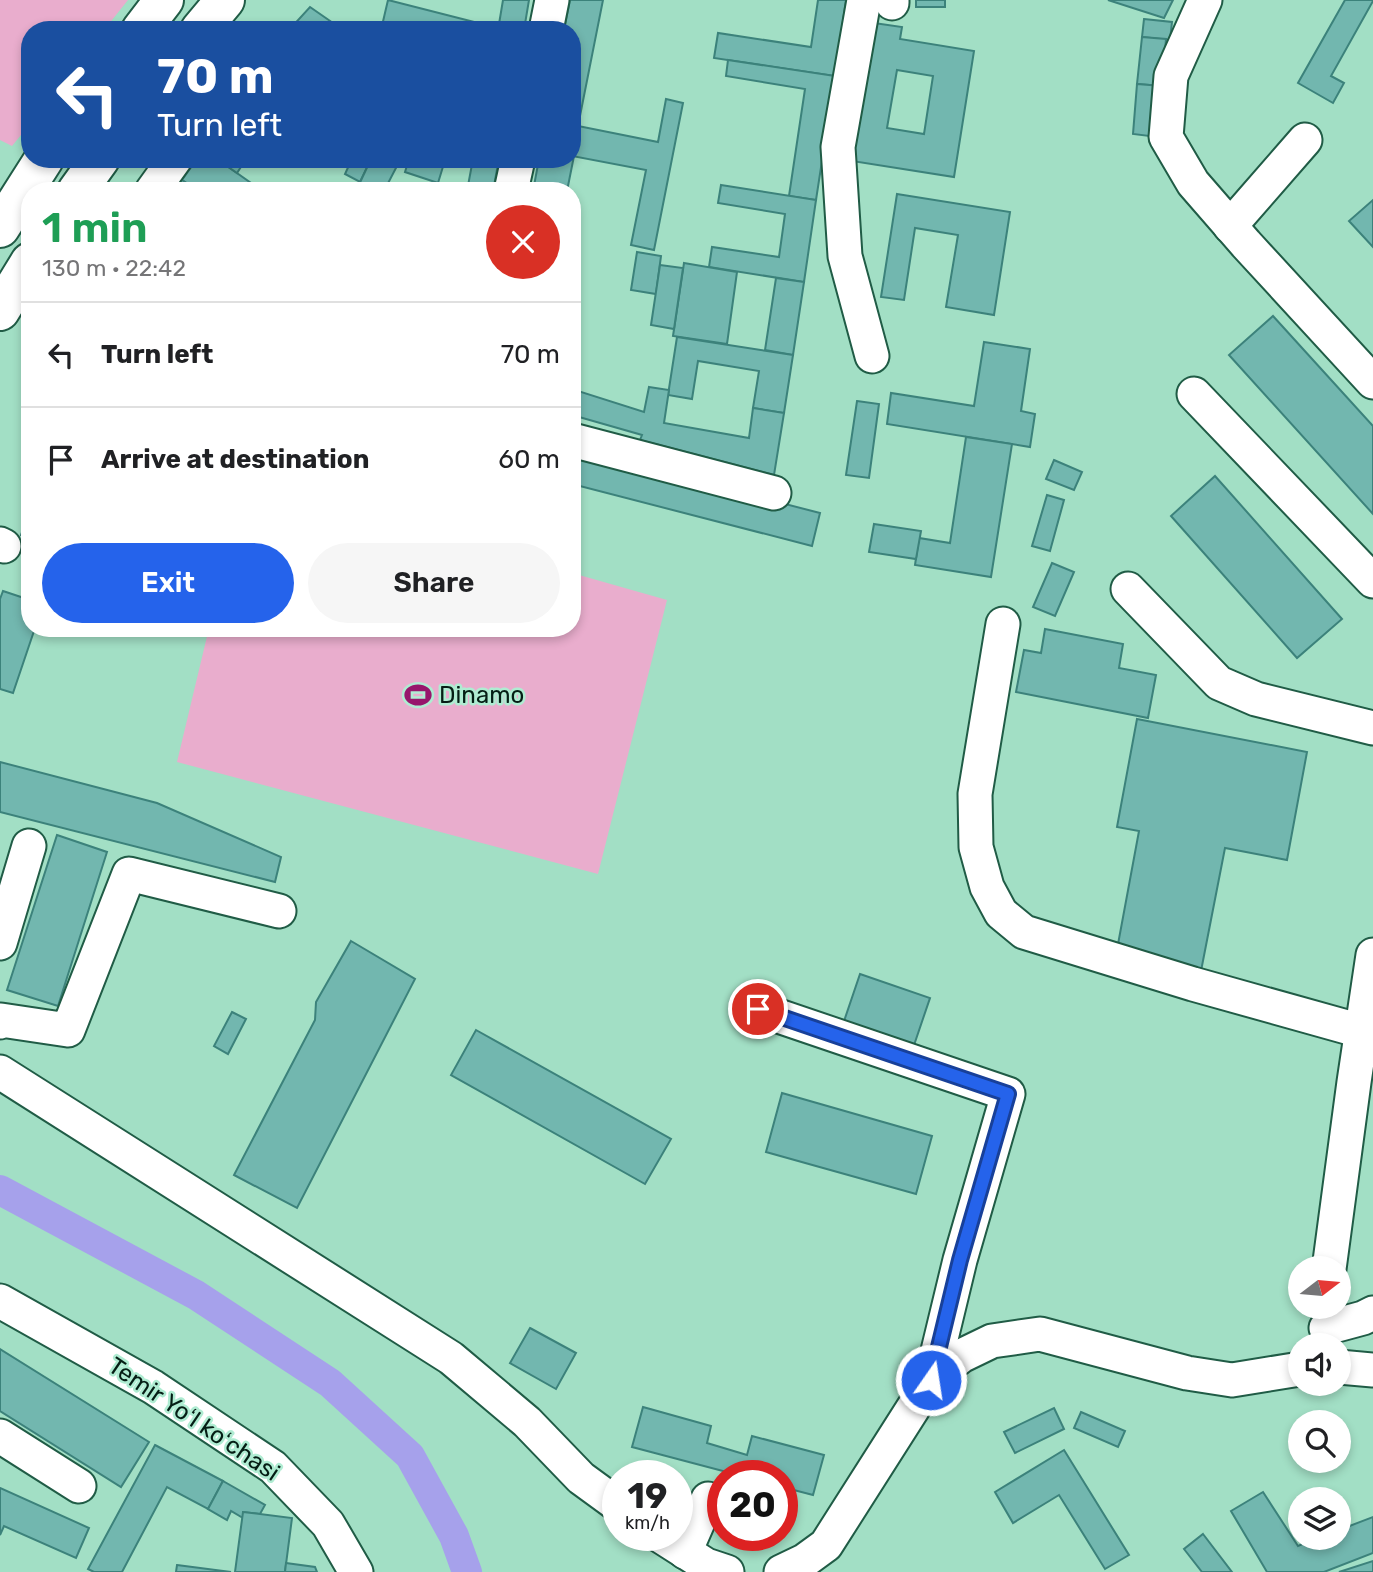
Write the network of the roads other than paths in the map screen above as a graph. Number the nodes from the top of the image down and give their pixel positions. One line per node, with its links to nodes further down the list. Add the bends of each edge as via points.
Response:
1 (164, 0): 5 (main road)
2 (552, 0): 6 (street)
3 (1205, 0): 9 (street, via 1171,76 1166,137 1194,183)
4 (882, 1): 11 (street, via 838,147 845,256)
5 (148, 21)
6 (548, 21)
7 (1305, 140): 9 (street)
8 (21, 195): 10 (main road)
9 (1230, 226): 12 (street)
10 (0, 228)
11 (872, 356)
12 (1373, 382)
13 (1194, 394): 16 (street)
14 (581, 442): 15 (street)
15 (774, 493)
16 (1373, 581)
17 (1128, 589): 19 (street, via 1219,683 1256,699)
18 (1003, 624): 27 (street, via 975,794 976,847 987,887 1001,913 1024,932)
19 (1373, 728)
20 (29, 846): 22 (street)
21 (279, 911): 26 (street, via 129,874 68,1030)
22 (0, 943)
23 (1373, 955): 24 (street)
24 (1370, 993): 27 (street)
25 (758, 1009): 37 (street, via 1008,1094)
26 (0, 1021)
27 (1361, 1031): 29 (street)
28 (0, 1072): 40 (street, via 451,1358)
29 (1363, 1084): 30 (street)
30 (1331, 1256)
31 (0, 1301): 44 (street, Temir Yoʻl koʻchasi, via 153,1387 273,1467 328,1524)
32 (1373, 1312): 33 (street)
33 (1326, 1327)
34 (1351, 1368): 35 (street)
35 (1373, 1370)
36 (1288, 1371): 37 (street, via 1232,1380 1040,1335 992,1341 961,1356)
37 (931, 1380): 46 (street, via 826,1545)
38 (0, 1436): 39 (street)
39 (79, 1486)
40 (602, 1493)
41 (707, 1500): 42 (street)
42 (693, 1517)
43 (684, 1551): 45 (street)
44 (356, 1572)
45 (727, 1572)
46 (781, 1572)

